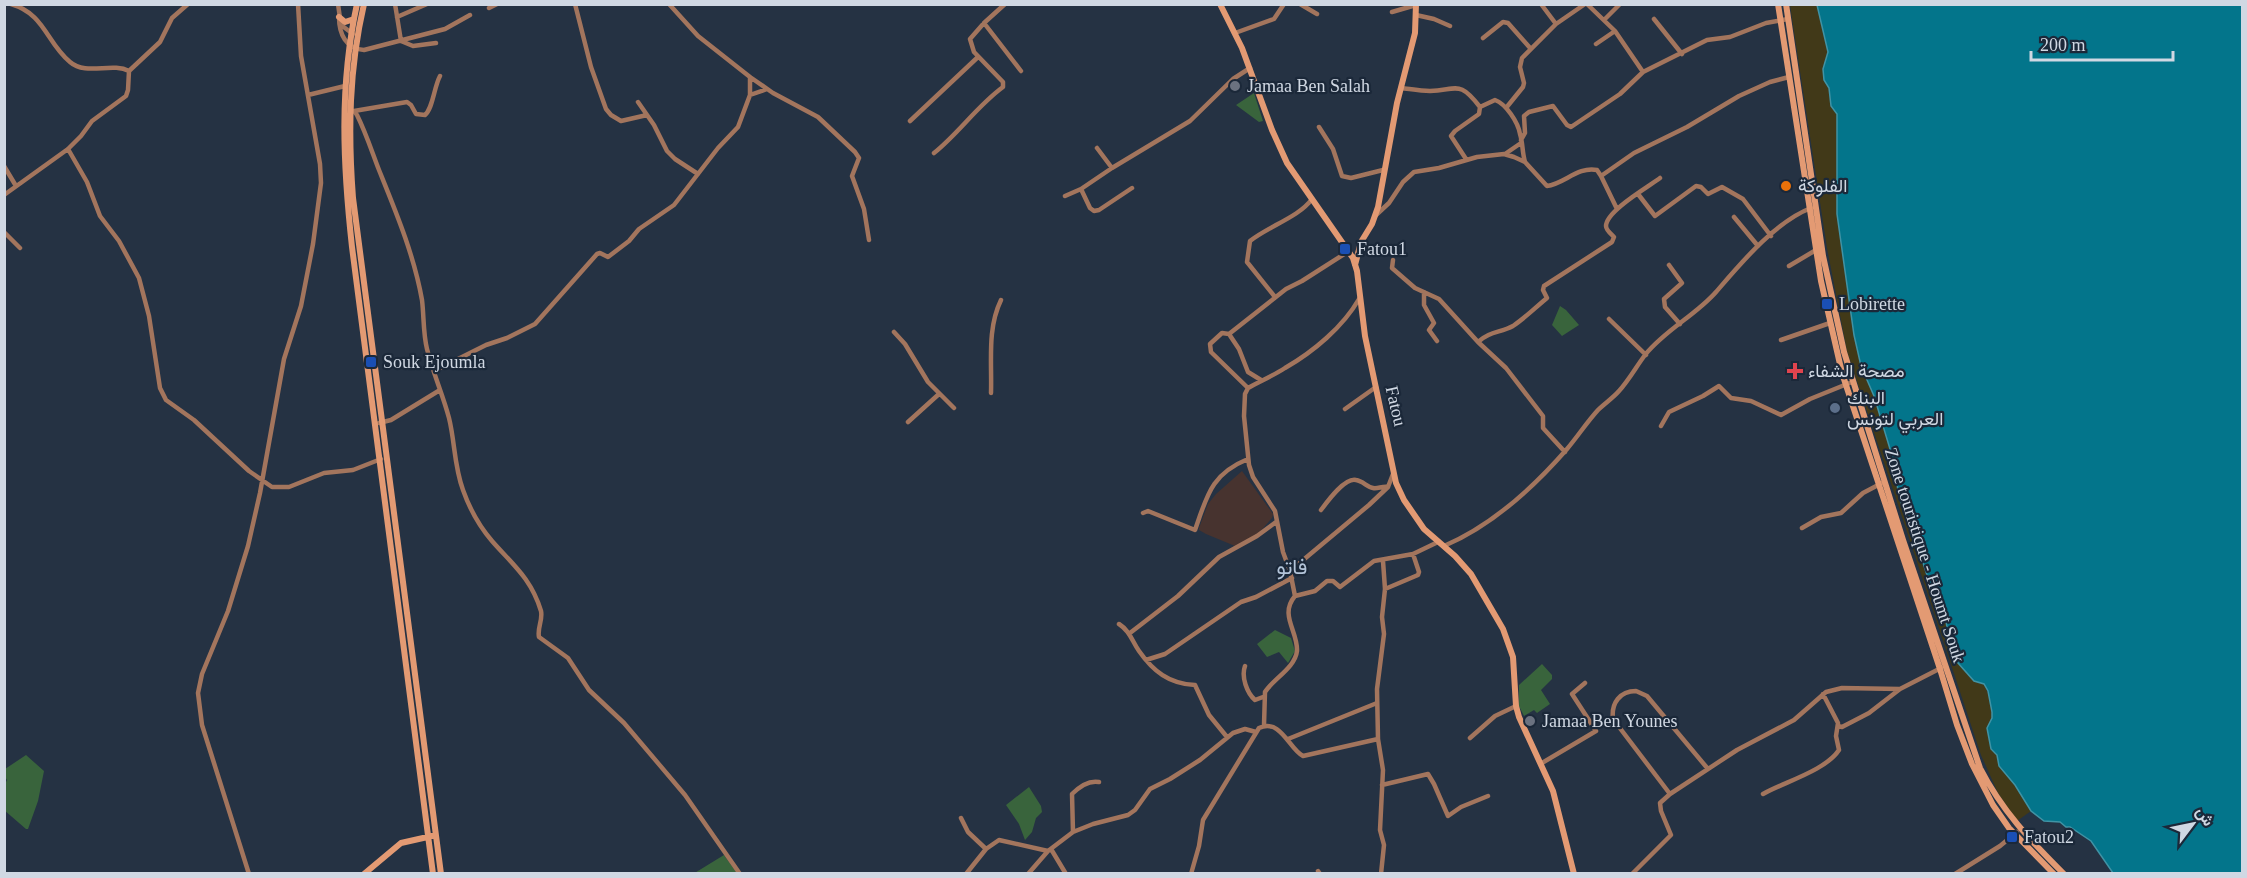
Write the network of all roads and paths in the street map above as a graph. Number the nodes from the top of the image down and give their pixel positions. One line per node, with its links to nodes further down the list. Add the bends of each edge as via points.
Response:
1 (10, 4): 49 (street, via 36,18 71,63)
2 (188, 4): 49 (street, via 172,18 159,42)
3 (298, 4): 58 (street)
4 (338, 4): 27 (street)
5 (357, 4): 29 (main road)
6 (364, 4): 39 (main road)
7 (395, 4): 28 (street)
8 (428, 4): 28 (street)
9 (497, 4): 22 (street)
10 (575, 4): 64 (street, via 606,109 621,121)
11 (669, 4): 53 (street, via 692,30)
12 (1005, 4): 34 (street)
13 (1220, 4): 38 (main road, Fatou)
14 (1284, 4): 38 (street, via 1274,19)
15 (1300, 4): 24 (street)
16 (1541, 4): 35 (street)
17 (1586, 4): 32 (street); 35 (street)
18 (1620, 4): 32 (street)
19 (1778, 4): 33 (main road)
20 (1786, 4): 31 (main road)
21 (1416, 5): 23 (street); 26 (main road, Fatou)
22 (489, 8)
23 (1392, 12)
24 (1317, 14)
25 (470, 15): 41 (street, via 445,29)
26 (1416, 15): 36 (street); 56 (main road, Fatou, via 1414,42)
27 (339, 17): 29 (main road, via 345,22); 39 (street, via 341,25); 44 (street, via 341,34)
28 (397, 17): 41 (street)
29 (354, 19): 39 (main road)
30 (1654, 19): 46 (street)
31 (1788, 19): 33 (street); 87 (main road)
32 (1604, 20): 37 (street)
33 (1780, 20): 46 (street, via 1730,37 1713,38); 54 (main road)
34 (984, 23): 47 (street, via 970,39); 50 (street)
35 (1557, 24): 45 (street)
36 (1450, 26)
37 (1614, 31): 43 (street); 51 (street)
38 (1235, 33): 48 (main road, Fatou)
39 (353, 34): 44 (main road)
40 (1483, 38): 45 (street, via 1503,22 1508,23)
41 (401, 41): 42 (street, via 413,46); 44 (street, via 364,50)
42 (436, 43)
43 (1596, 44)
44 (352, 46): 55 (main road); 63 (main road)
45 (1531, 49): 62 (street, via 1521,62 1523,87)
46 (1682, 54): 51 (street)
47 (978, 57): 65 (street); 70 (street, via 1003,82 1003,87)
48 (1250, 68): 75 (street, via 1233,79 1190,121); 86 (main road, Fatou, via 1277,143)
49 (129, 71): 69 (street, via 126,96 92,121)
50 (1021, 71)
51 (1643, 72): 67 (street, via 1620,94 1571,128 1553,106 1529,112 1524,116 1525,134)
52 (440, 76): 63 (street, via 425,116 416,114 407,102)
53 (750, 77): 57 (street); 59 (street)
54 (1789, 77): 78 (street, via 1739,96); 87 (main road)
55 (345, 87): 58 (street); 63 (main road)
56 (1401, 88): 61 (street, via 1430,91 1455,87 1467,91); 76 (main road, Fatou)
57 (767, 89): 59 (street); 93 (street, via 818,117 855,152 859,158 852,176 864,209)
58 (308, 95): 134 (street, via 320,164 318,210 303,296 284,359)
59 (750, 95): 77 (street, via 738,127)
60 (638, 102): 64 (street)
61 (1480, 107): 62 (street, via 1495,100); 72 (street, via 1479,114 1451,136)
62 (1506, 108): 67 (street)
63 (349, 112): 116 (street, via 363,127 400,224 422,301); 127 (main road, via 344,165)
64 (647, 115): 77 (street, via 668,151)
65 (910, 121)
66 (1319, 127): 76 (street, via 1333,149 1342,176 1351,178)
67 (1521, 142): 71 (street); 73 (street)
68 (1097, 148): 75 (street)
69 (68, 149): 80 (street); 134 (street, via 100,216 139,278 160,388 166,400)
70 (934, 153)
71 (1504, 154): 72 (street); 73 (street)
72 (1466, 159): 89 (street, via 1414,172)
73 (1525, 162): 78 (street, via 1547,186 1590,169 1597,170)
74 (4, 166): 80 (street)
75 (1112, 168): 82 (street)
76 (1383, 170): 89 (main road, Fatou)
77 (698, 174): 116 (street, via 674,205 639,230 615,254 597,254 535,324)
78 (1600, 176): 88 (street)
79 (1660, 178): 83 (street)
80 (16, 186): 84 (street)
81 (1132, 188): 82 (street, via 1094,211)
82 (1081, 189): 85 (street)
83 (1638, 194): 88 (street); 92 (street, via 1655,216 1695,186 1708,194 1722,187 1743,199)
84 (4, 195)
85 (1065, 196)
86 (1312, 199): 97 (main road, Fatou); 104 (street, via 1306,207 1250,241 1247,262)
87 (1813, 208): 92 (street); 98 (main road); 119 (main road)
88 (1617, 209): 114 (street, via 1606,225 1614,237 1612,242 1544,286 1547,298 1520,321)
89 (1375, 216): 94 (main road, Fatou)
90 (1734, 217): 95 (street)
91 (4, 231): 96 (street)
92 (1771, 236): 95 (street)
93 (869, 240)
94 (1360, 242): 97 (main road); 100 (main road, Fatou)
95 (1758, 246): 109 (street)
96 (20, 248)
97 (1348, 250): 100 (main road, Fatou); 104 (street)
98 (1816, 250): 102 (street); 108 (main road)
99 (1393, 260): 103 (street, via 1392,268)
100 (1355, 264): 105 (main road, Fatou)
101 (1669, 265): 109 (street, via 1682,283 1664,299 1665,307)
102 (1789, 266)
103 (1424, 292): 113 (street, via 1424,305 1434,321 1430,330); 114 (street, via 1443,303)
104 (1275, 297): 111 (street)
105 (1359, 299): 118 (street, via 1343,322 1308,352); 121 (main road, Fatou)
106 (1001, 300): 123 (street, via 991,332)
107 (1609, 318): 115 (street)
108 (1830, 323): 112 (street); 119 (main road)
109 (1680, 324): 115 (street)
110 (894, 332): 124 (street)
111 (1229, 334): 117 (street); 120 (street, via 1219,335 1209,348)
112 (1781, 340)
113 (1437, 341)
114 (1478, 342): 130 (street, via 1506,368 1543,416 1543,428)
115 (1646, 355): 130 (street)
116 (434, 371): 122 (street)
117 (1248, 372): 118 (street); 120 (street)
118 (1261, 380): 120 (street)
119 (1849, 383): 129 (street, via 1781,415 1750,401 1731,398 1719,386 1669,412); 135 (main road)
120 (1246, 387): 132 (street)
121 (1376, 387): 126 (street); 133 (main road, Fatou)
122 (441, 390): 127 (street, via 391,420); 190 (street, via 463,490 486,533 517,566 531,589 541,613 539,637 568,658 589,690 624,723 685,795)
123 (991, 393)
124 (939, 394): 125 (street); 128 (street)
125 (954, 408)
126 (1345, 408)
127 (380, 422): 131 (main road); 140 (main road)
128 (908, 422)
129 (1661, 426)
130 (1565, 452): 144 (street, via 1496,518 1478,530)
131 (381, 459): 136 (street, via 353,470 324,473 289,487); 140 (main road)
132 (1248, 459): 141 (street, via 1216,480 1204,500 1195,530 1148,511); 142 (street, via 1253,477 1275,511)
133 (1393, 474): 137 (street); 144 (main road, Fatou, via 1410,509)
134 (261, 480): 136 (street); 138 (street)
135 (1882, 483): 143 (street, via 1863,493 1842,513 1821,517); 156 (main road)
136 (268, 486): 138 (street)
137 (1388, 487): 139 (street, via 1371,488 1352,480 1334,493); 147 (street)
138 (260, 490): 186 (street, via 241,569 202,674 198,699 219,783)
139 (1321, 510)
140 (391, 512): 151 (main road)
141 (1143, 513)
142 (1276, 522): 147 (street); 153 (street, via 1219,557 1178,596)
143 (1802, 528)
144 (1441, 544): 145 (street); 162 (main road, Fatou, via 1476,581 1509,640 1515,667)
145 (1413, 554): 146 (street); 149 (street, via 1418,575)
146 (1383, 561): 149 (street); 150 (street, via 1374,561 1342,586 1327,581 1315,591)
147 (1290, 571): 148 (street)
148 (1292, 579): 150 (street); 154 (street, via 1241,602 1165,654)
149 (1385, 590): 161 (street)
150 (1295, 596): 160 (street, via 1289,615 1296,654)
151 (403, 613): 178 (main road); 181 (main road)
152 (1119, 624): 153 (street)
153 (1130, 633): 154 (street)
154 (1146, 660): 166 (street, via 1173,682 1195,685 1209,716)
155 (1245, 666): 160 (street, via 1247,691 1256,700)
156 (1943, 667): 158 (street); 180 (main road, via 1960,734 1981,784 1993,805)
157 (1585, 683): 170 (street, via 1572,694 1596,731)
158 (1900, 689): 159 (street, via 1842,688); 164 (street, via 1869,713)
159 (1823, 694): 164 (street); 171 (street, via 1794,720)
160 (1263, 697): 163 (street)
161 (1377, 702): 167 (street); 169 (street)
162 (1516, 706): 168 (street, via 1495,716); 170 (main road)
163 (1264, 725): 165 (street); 167 (street)
164 (1838, 726): 175 (street, via 1839,750 1833,757)
165 (1256, 732): 166 (street, via 1241,729); 194 (street, via 1203,820)
166 (1227, 737): 179 (street, via 1200,760 1150,789 1131,813)
167 (1288, 738): 169 (street, via 1303,756)
168 (1470, 738)
169 (1378, 739): 173 (street)
170 (1542, 763): 196 (main road)
171 (1708, 769): 174 (street); 174 (street, via 1647,696 1636,691 1622,695 1614,705 1613,719)
172 (1099, 782): 179 (street, via 1081,786 1072,794)
173 (1382, 785): 176 (street, via 1428,774 1448,816); 195 (street)
174 (1670, 794): 197 (street, via 1660,807 1671,835)
175 (1762, 794)
176 (1488, 795)
177 (961, 818): 184 (street)
178 (427, 826): 182 (main road); 183 (main road)
179 (1073, 832): 185 (street)
180 (2018, 832): 198 (street); 199 (main road); 200 (main road)
181 (435, 835): 182 (main road); 189 (main road)
182 (428, 836): 183 (main road); 188 (main road)
183 (418, 837): 187 (main road, via 397,846)
184 (986, 849): 185 (street, via 999,840); 191 (street)
185 (1050, 850): 192 (street); 193 (street)
186 (249, 873)
187 (364, 873)
188 (434, 873)
189 (441, 873)
190 (740, 873)
191 (966, 873)
192 (1028, 873)
193 (1066, 873)
194 (1191, 873)
195 (1381, 873)
196 (1574, 873)
197 (1632, 873)
198 (1954, 873)
199 (2054, 873)
200 (2064, 873)

